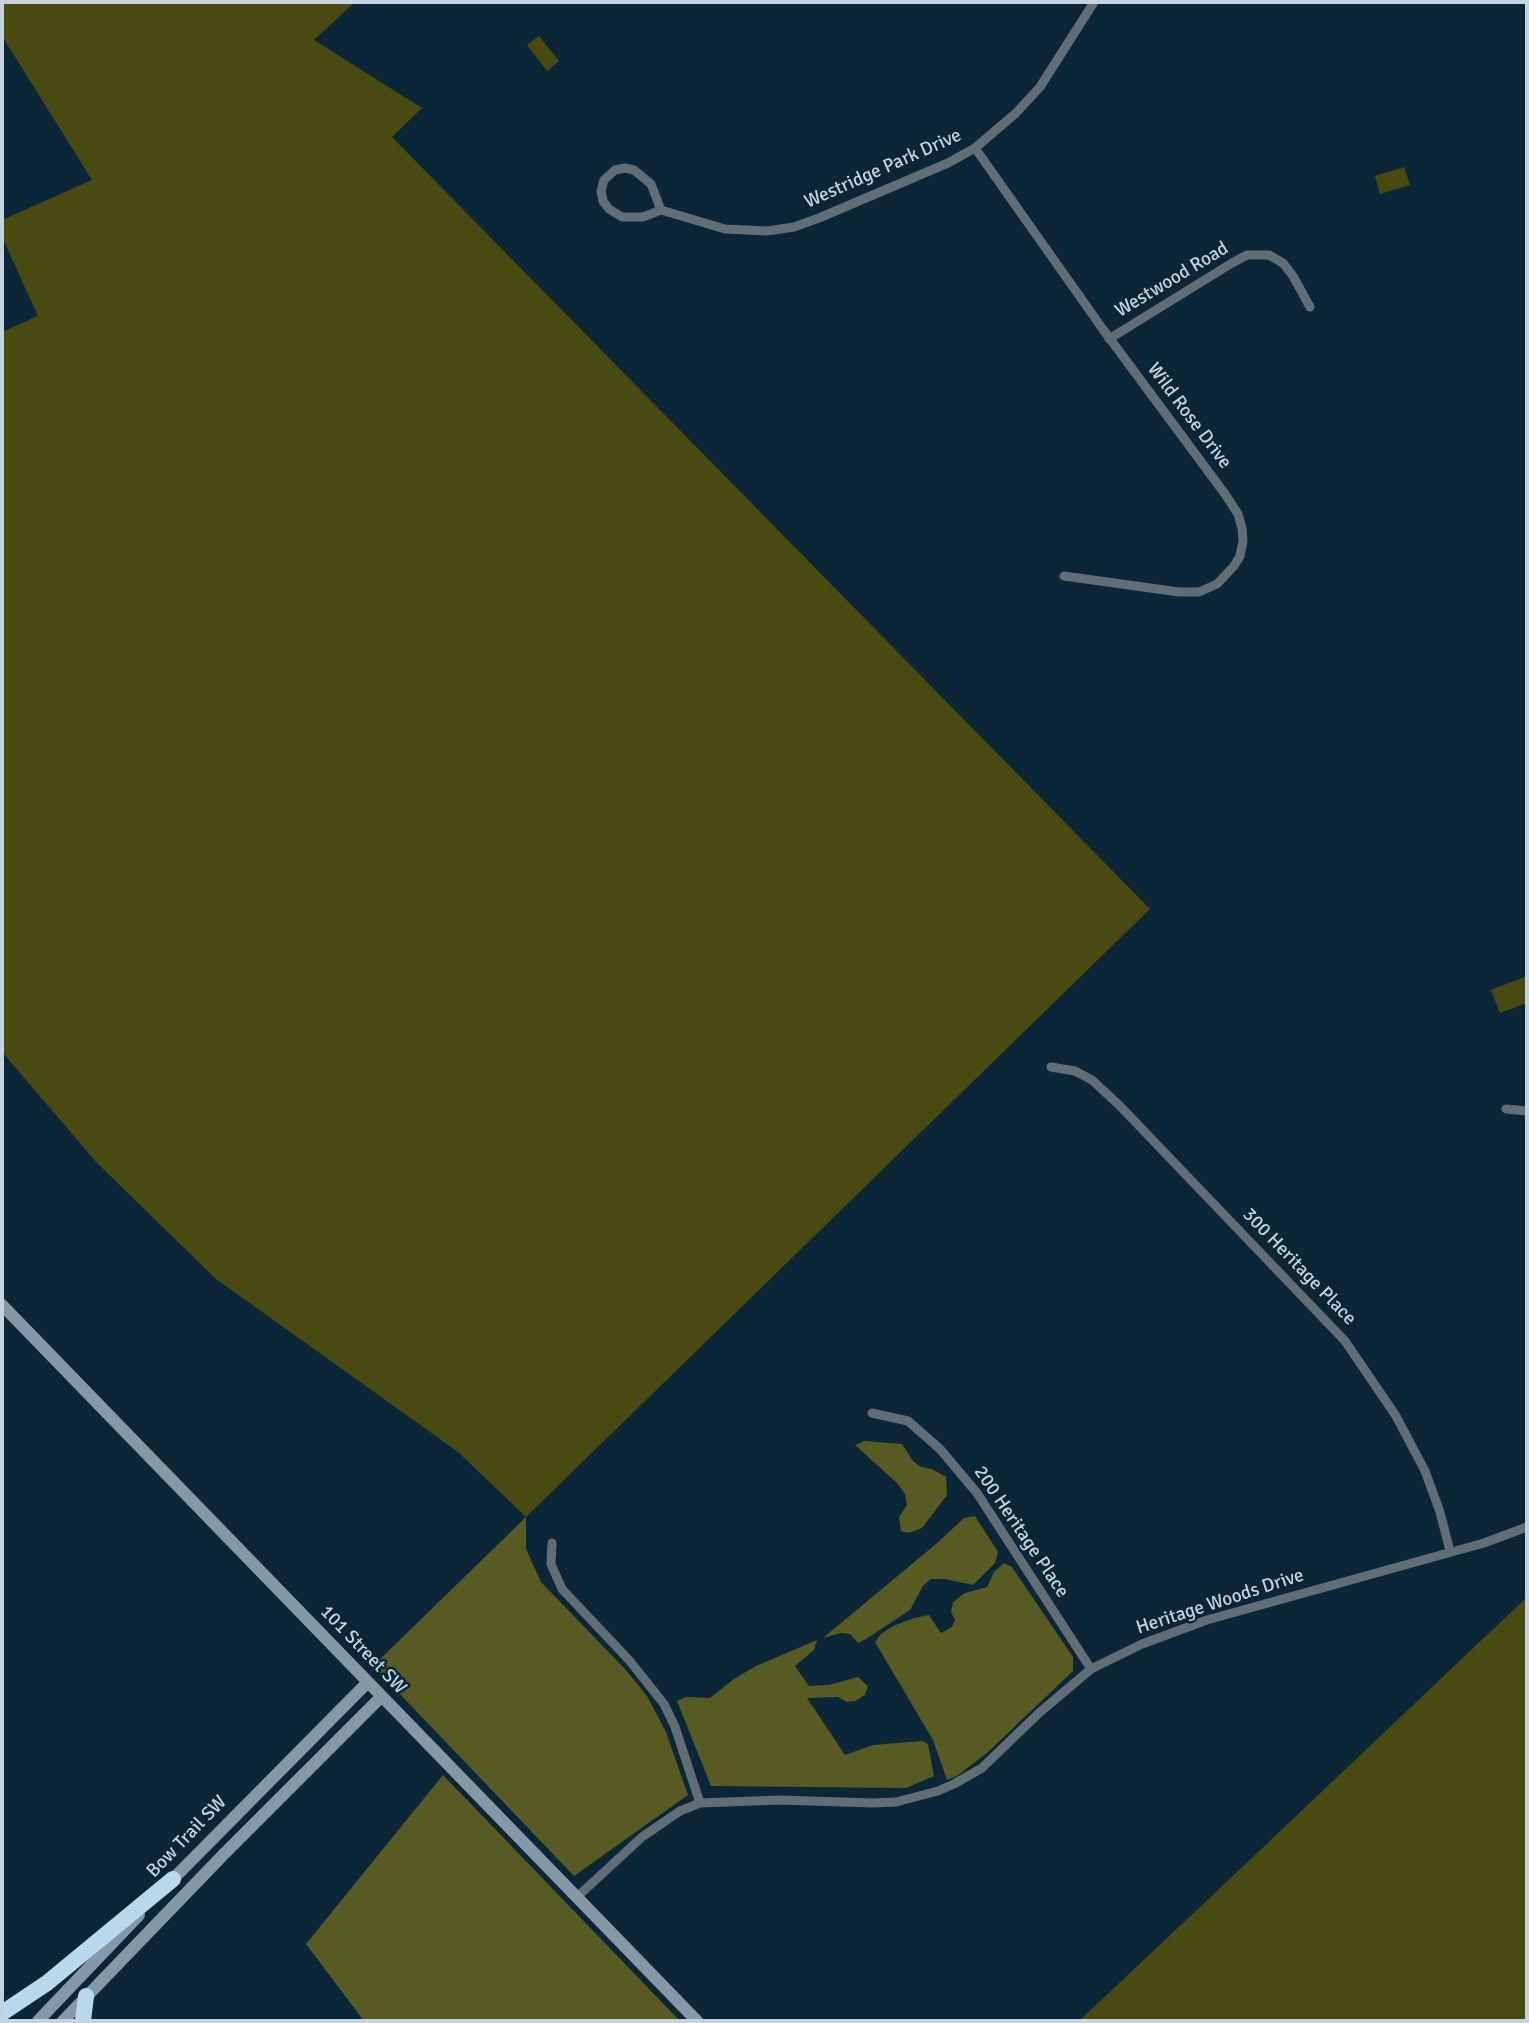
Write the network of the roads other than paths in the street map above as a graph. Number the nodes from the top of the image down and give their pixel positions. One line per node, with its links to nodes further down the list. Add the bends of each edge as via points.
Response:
1 (1094, 2): 2 (street, Westridge Park Drive, via 1040,87)
2 (975, 148): 3 (street, Westridge Park Drive, via 904,183 794,227 744,231 702,224); 5 (street, Wild Rose Drive)
3 (661, 210): 3 (street, via 651,184 634,170 615,170 604,180 603,201 618,215 632,218)
4 (1310, 307): 5 (street, Westwood Road, via 1283,263 1269,255 1247,256)
5 (1110, 339): 6 (street, Wild Rose Drive, via 1232,504 1243,541 1240,555 1225,577 1199,592)
6 (1064, 576)
7 (1051, 1067): 14 (street, 300 Heritage Place, via 1092,1080 1120,1106 1345,1341 1390,1406 1419,1459)
8 (1506, 1109): 9 (street)
9 (1527, 1111)
10 (2, 1305): 16 (street, 101 Street SW)
11 (872, 1413): 15 (street, 200 Heritage Place, via 908,1421 940,1449 977,1493)
12 (1527, 1527): 14 (street, Heritage Woods Drive)
13 (552, 1543): 18 (street, via 551,1564 562,1589 664,1704)
14 (1450, 1551): 15 (street, Heritage Woods Drive, via 1177,1630)
15 (1091, 1669): 18 (street, Heritage Woods Drive, via 982,1768 938,1791 884,1802)
16 (367, 1682): 17 (street, 101 Street SW); 19 (street, Bow Trail SW)
17 (381, 1696): 20 (street, 101 Street SW); 21 (street, Bow Trail SW)
18 (700, 1802): 20 (street, Heritage Woods Drive, via 648,1832)
19 (173, 1879): 22 (highway, via 47,1983); 23 (street, Bow Trail SW)
20 (577, 1897): 26 (street, 101 Street SW)
21 (86, 1996): 24 (street, Bow Trail SW); 25 (highway)
22 (2, 2013)
23 (38, 2021)
24 (63, 2021)
25 (83, 2021)
26 (697, 2021)

